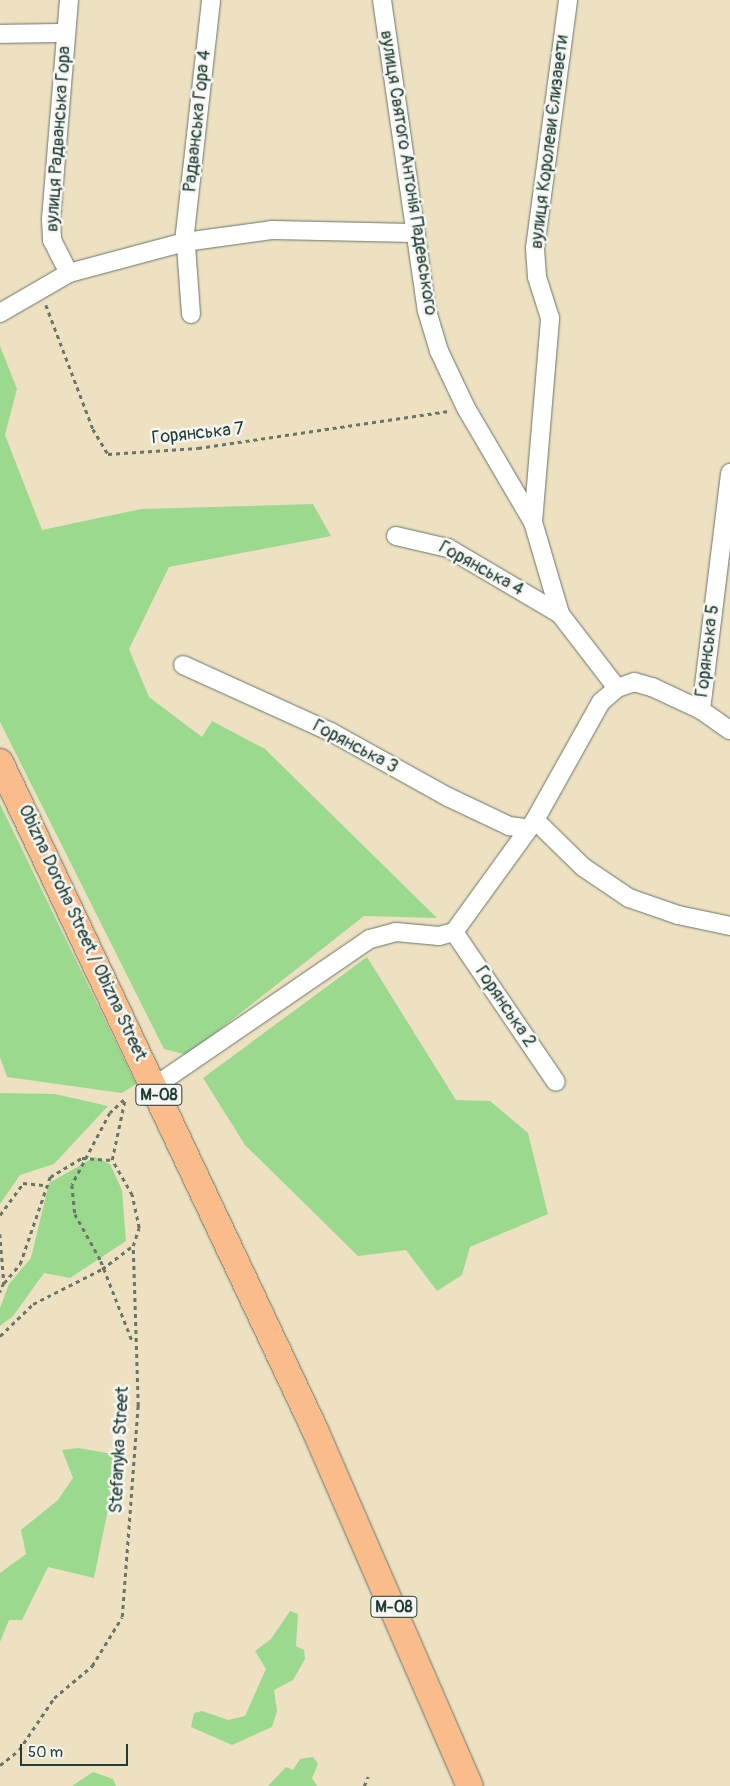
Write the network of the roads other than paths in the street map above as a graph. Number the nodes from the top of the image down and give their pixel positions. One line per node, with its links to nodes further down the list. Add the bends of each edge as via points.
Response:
1 (69, 0): 5 (street, вулиця Радванська Гора)
2 (211, 0): 8 (street, Радванська Гора 4)
3 (382, 0): 7 (street, вулиця Святого Антонія Падевського)
4 (568, 0): 13 (street, вулиця Королеви Єлизавети, via 535,248 537,278 550,318)
5 (65, 33): 6 (street); 9 (street, вулиця Радванська Гора, via 51,219 52,240)
6 (0, 34)
7 (416, 233): 8 (street, via 271,230); 13 (street, вулиця Святого Антонія Падевського, via 427,311 439,351 466,408)
8 (185, 242): 9 (street); 11 (street, Радванська Гора 4)
9 (69, 273): 10 (street)
10 (0, 313)
11 (191, 314)
12 (730, 473): 18 (street, Горянська 5)
13 (533, 522): 15 (street, вулиця Святого Антонія Падевського)
14 (396, 536): 15 (street, Горянська 4, via 448,548)
15 (560, 614): 17 (street, вулиця Святого Антонія Падевського)
16 (183, 665): 21 (street, Горянська 3, via 331,732 448,797 510,826)
17 (616, 688): 18 (street, via 634,682); 21 (street, via 600,702)
18 (701, 710): 19 (street)
19 (730, 730)
20 (0, 762): 25 (highway, Obizna Doroha Street / Obizna Street / М-08)
21 (530, 824): 22 (street, via 602,881 647,905); 23 (street)
22 (730, 926)
23 (454, 932): 24 (street, Горянська 2); 25 (street, via 439,936 396,932 370,940)
24 (556, 1082)
25 (155, 1086): 26 (highway, Obizna Doroha Street / Obizna Street / М-08, via 315,1430)
26 (470, 1786)

